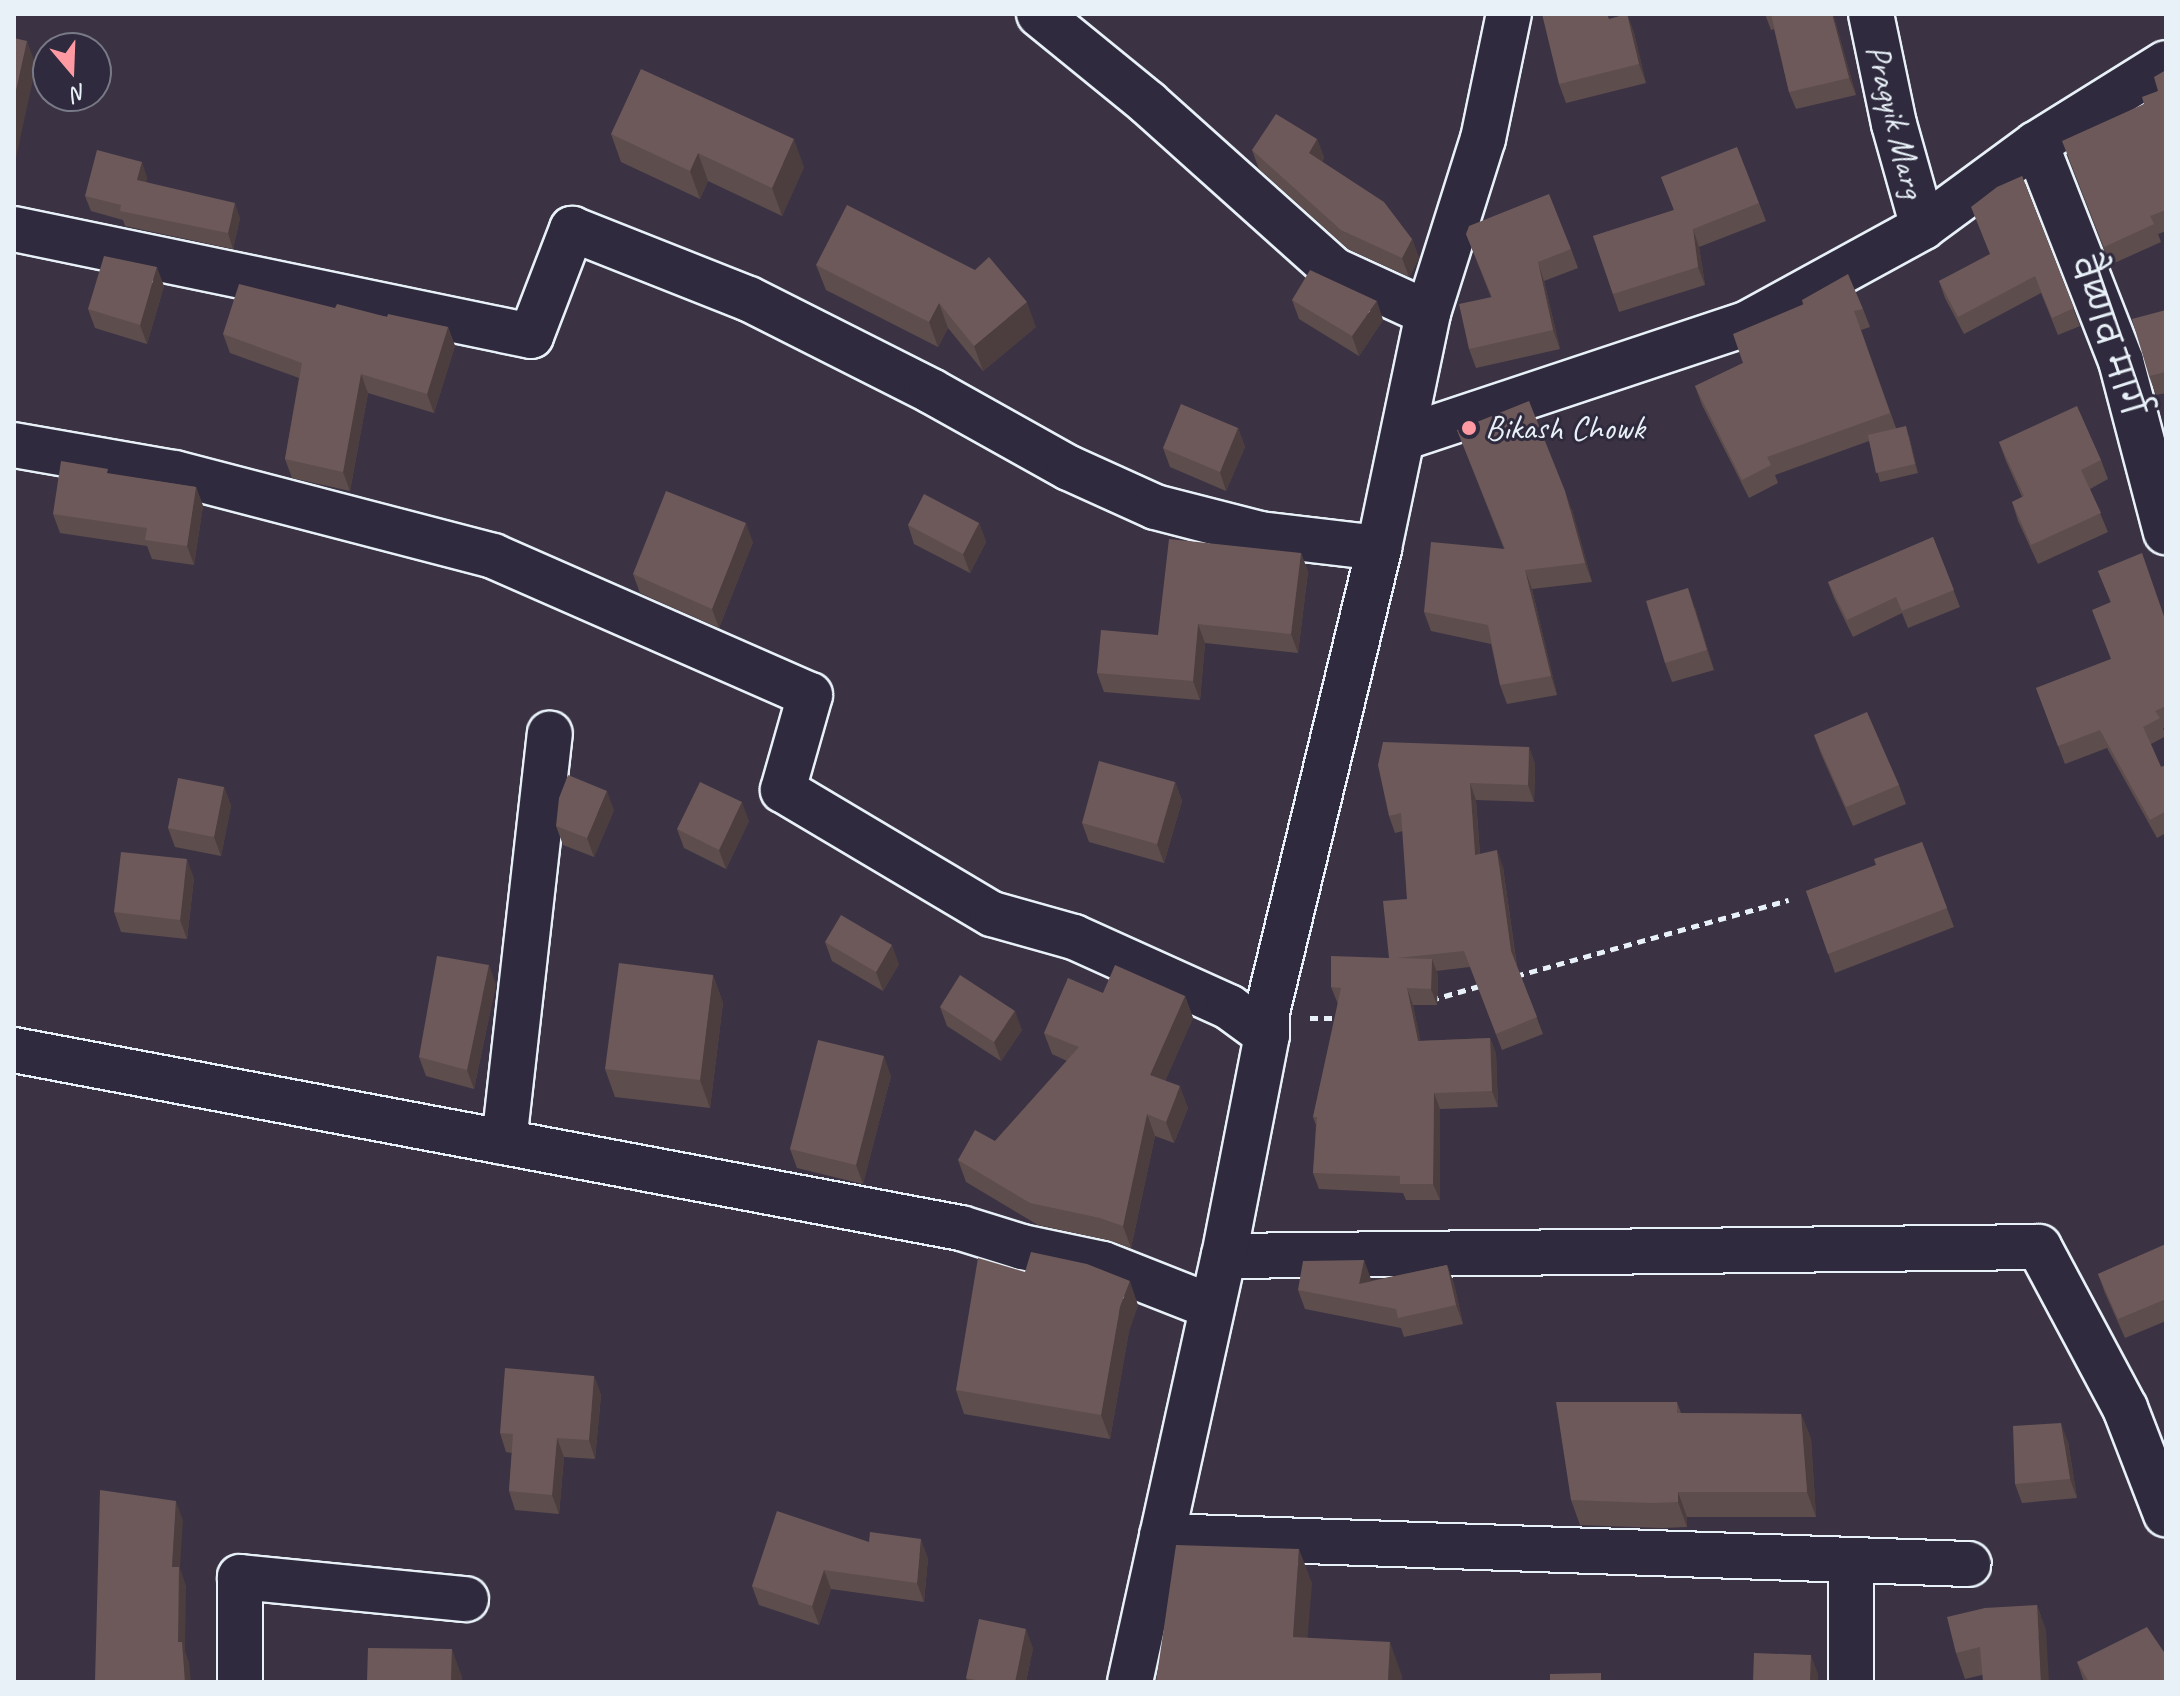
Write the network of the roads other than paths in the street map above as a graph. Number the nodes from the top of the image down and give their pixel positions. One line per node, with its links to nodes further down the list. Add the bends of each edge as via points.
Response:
1 (1039, 14): 8 (street, via 1148,103 1334,270)
2 (1509, 14): 8 (street, via 1483,139)
3 (1871, 14): 6 (street, Pragyik Marg)
4 (2166, 63): 5 (street)
5 (2036, 144): 6 (street); 11 (street, वैष्णव मार्ग, via 2121,361)
6 (1923, 227): 9 (street, via 1748,323)
7 (14, 229): 12 (street, via 531,336 572,229 749,299 1069,468 1155,507 1260,534)
8 (1428, 313): 9 (street)
9 (1403, 438): 12 (street)
10 (14, 445): 14 (street, via 175,473 493,556 810,695 783,790 992,914 1074,937)
11 (2166, 532)
12 (1379, 548): 14 (street)
13 (550, 734): 16 (street)
14 (1267, 1024): 17 (street)
15 (14, 1050): 16 (street)
16 (504, 1142): 18 (street, via 961,1228 1103,1264)
17 (1224, 1256): 18 (street); 19 (street, via 2039,1247 2125,1408)
18 (1212, 1307): 20 (street)
19 (2166, 1514)
20 (1162, 1536): 21 (street); 25 (street)
21 (1851, 1560): 22 (street); 26 (street)
22 (1969, 1564)
23 (466, 1599): 24 (street, via 240,1577)
24 (240, 1682)
25 (1130, 1682)
26 (1851, 1682)

